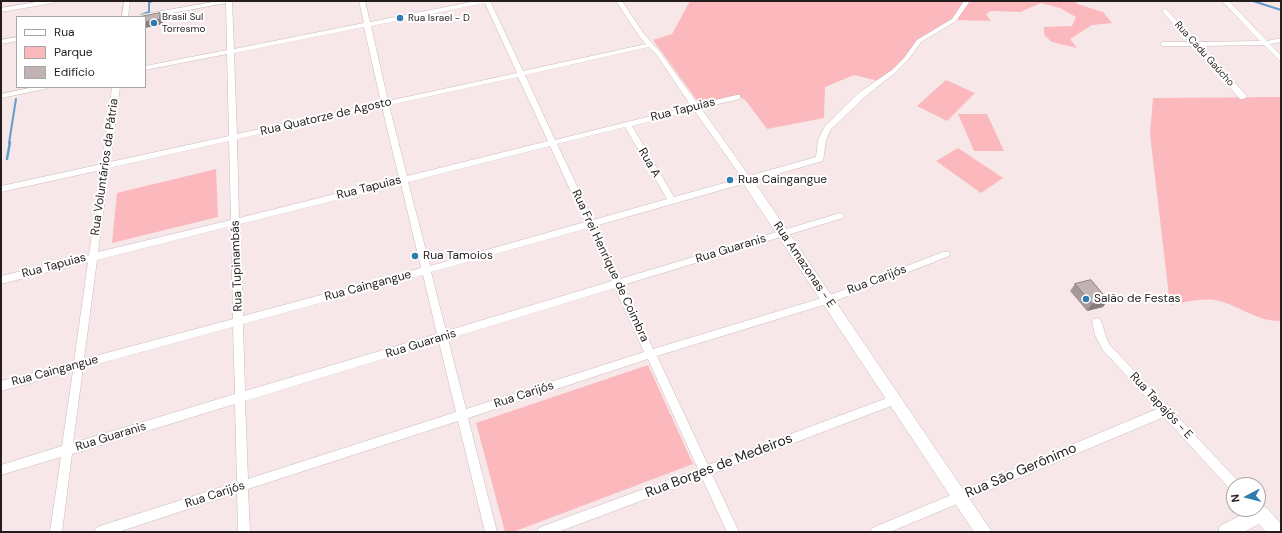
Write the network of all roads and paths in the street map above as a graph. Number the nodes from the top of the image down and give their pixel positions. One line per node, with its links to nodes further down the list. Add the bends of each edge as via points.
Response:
1 (54, 1): 9 (street)
2 (127, 1): 11 (street)
3 (229, 1): 12 (street); 21 (street, Rua Tupinambás)
4 (362, 1): 13 (street)
5 (487, 1): 13 (street); 24 (street, Rua Frei Henrique de Coimbra)
6 (619, 1): 20 (street, Rua Amazonas - E, via 641,35)
7 (967, 1): 37 (street, Rua Caingangue, via 954,20 919,41 894,71 863,94 828,128 822,140 820,159)
8 (1225, 1): 17 (street)
9 (1, 10)
10 (1165, 11): 19 (street, Rua Cadu Gaúcho)
11 (125, 16)
12 (146, 16)
13 (368, 24): 21 (street); 30 (street)
14 (16, 39): 16 (street)
15 (1281, 40): 17 (street)
16 (1, 42)
17 (1265, 43): 19 (street); 22 (street)
18 (1163, 44): 19 (street)
19 (1195, 44): 28 (street, Rua Cadu Gaúcho)
20 (651, 45): 24 (street, Rua Quatorze de Agosto); 31 (street, Rua Amazonas - E)
21 (231, 51): 23 (street); 33 (street, Rua Tupinambás)
22 (1281, 59)
23 (146, 68)
24 (521, 74): 30 (street, Rua Quatorze de Agosto); 34 (street, Rua Frei Henrique de Coimbra)
25 (40, 88): 27 (street)
26 (116, 88): 35 (street, Rua Voluntários da Pátria)
27 (1, 96)
28 (1243, 96)
29 (737, 97): 31 (street, Rua Tapuias)
30 (385, 104): 33 (street, Rua Quatorze de Agosto); 36 (street)
31 (696, 107): 32 (street, Rua Tapuias); 37 (street, Rua Amazonas - E)
32 (627, 124): 34 (street, Rua Tapuias); 39 (street, Rua A)
33 (233, 138): 35 (street, Rua Quatorze de Agosto); 41 (street, Rua Tupinambás)
34 (552, 142): 36 (street, Rua Tapuias); 42 (street, Rua Frei Henrique de Coimbra)
35 (106, 166): 38 (street, Rua Quatorze de Agosto); 45 (street, Rua Voluntários da Pátria)
36 (404, 179): 41 (street, Rua Tapuias); 46 (street)
37 (747, 180): 39 (street, Rua Caingangue); 43 (street, Rua Amazonas - E)
38 (1, 189)
39 (672, 201): 42 (street, Rua Caingangue)
40 (840, 216): 43 (street, Rua Guaranis)
41 (235, 221): 45 (street, Rua Tapuias); 50 (street, Rua Tupinambás)
42 (590, 224): 46 (street, Rua Caingangue); 48 (street, Rua Frei Henrique de Coimbra)
43 (782, 233): 48 (street, Rua Guaranis); 49 (street, Rua Amazonas - E)
44 (946, 254): 49 (street, Rua Carijós)
45 (94, 256): 47 (street, Rua Tapuias); 54 (street, Rua Voluntários da Pátria)
46 (427, 270): 50 (street, Rua Caingangue); 52 (street)
47 (1, 280)
48 (618, 284): 52 (street, Rua Guaranis); 53 (street, Rua Frei Henrique de Coimbra)
49 (827, 300): 53 (street, Rua Carijós); 57 (street, Rua Amazonas - E)
50 (238, 321): 54 (street, Rua Caingangue); 56 (street, Rua Tupinambás)
51 (1097, 322): 58 (street, Rua Tapajós - E, via 1106,347)
52 (443, 337): 56 (street, Rua Guaranis); 59 (street)
53 (651, 354): 59 (street, Rua Carijós); 62 (street, Rua Frei Henrique de Coimbra)
54 (79, 364): 55 (street, Rua Caingangue); 60 (street, Rua Voluntários da Pátria)
55 (1, 386)
56 (240, 398): 60 (street, Rua Guaranis); 64 (street, Rua Tupinambás)
57 (895, 400): 62 (street, Rua Borges de Medeiros); 65 (street, Rua Amazonas - E)
58 (1165, 411): 63 (street, Rua Tapajós - E); 65 (street, Rua São Gerônimo)
59 (462, 415): 64 (street, Rua Carijós); 71 (street)
60 (67, 450): 61 (street, Rua Guaranis); 68 (street, Rua Voluntários da Pátria)
61 (1, 470)
62 (705, 471): 72 (street, Rua Borges de Medeiros); 73 (street, Rua Frei Henrique de Coimbra)
63 (1227, 477)
64 (243, 486): 69 (street, Rua Carijós); 70 (street, Rua Tupinambás)
65 (960, 497): 74 (street, Rua São Gerônimo); 75 (street, Rua Amazonas - E)
66 (1250, 517): 76 (street)
67 (1263, 517): 77 (street)
68 (56, 532)
69 (100, 532)
70 (244, 532)
71 (491, 532)
72 (543, 532)
73 (733, 532)
74 (876, 532)
75 (984, 532)
76 (1226, 532)
77 (1277, 532)

